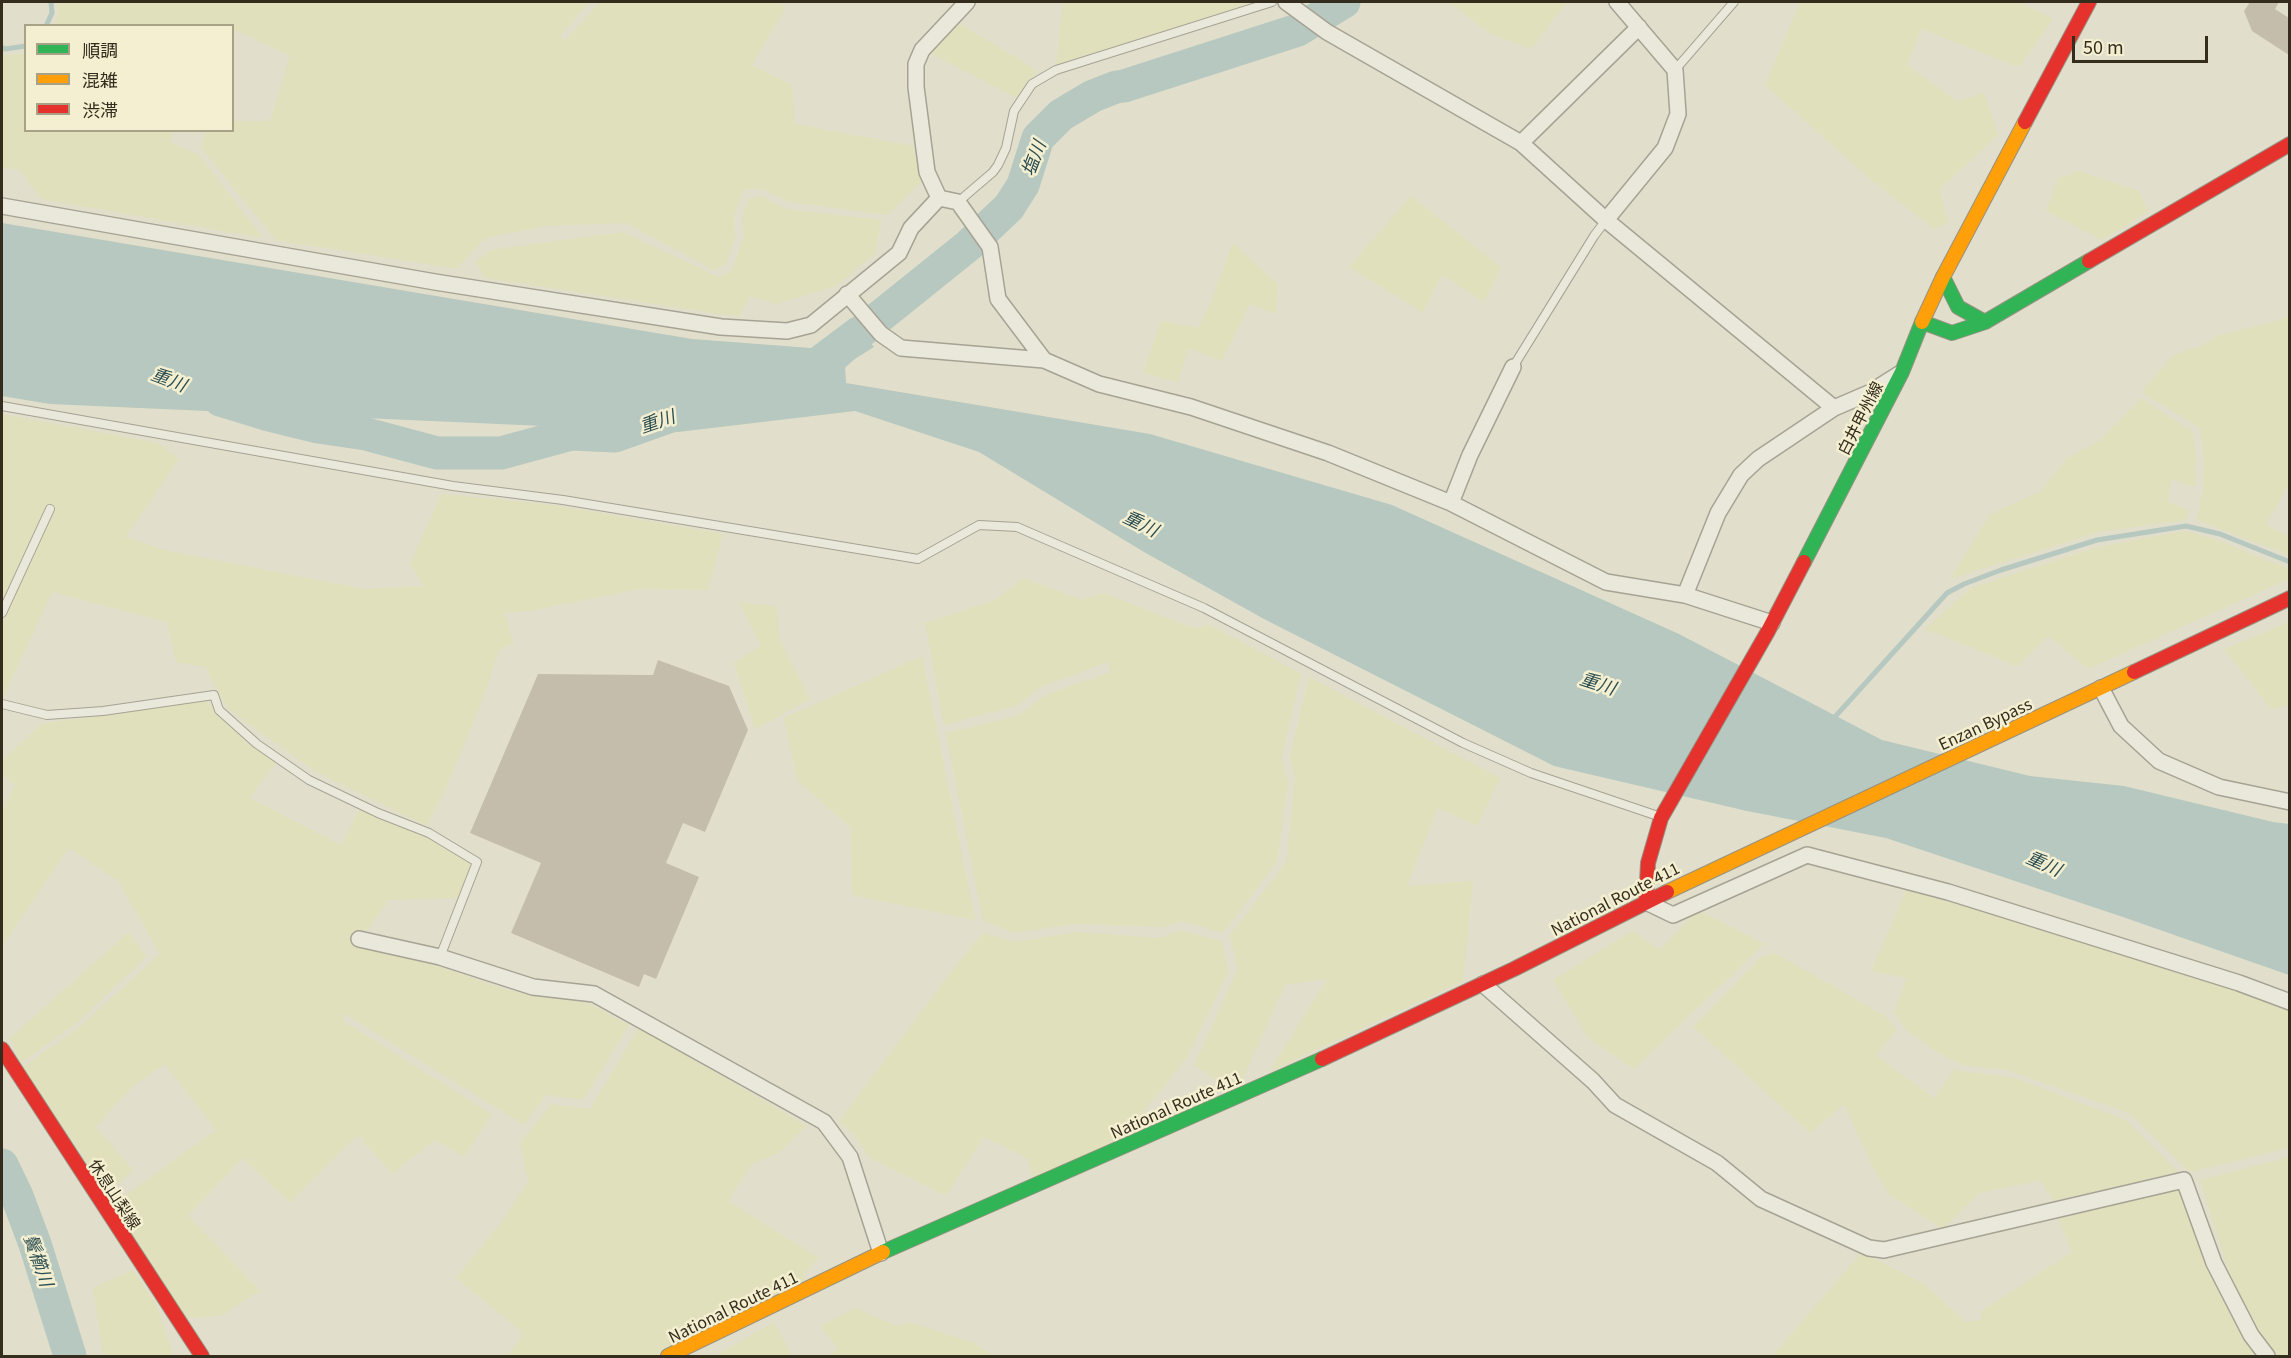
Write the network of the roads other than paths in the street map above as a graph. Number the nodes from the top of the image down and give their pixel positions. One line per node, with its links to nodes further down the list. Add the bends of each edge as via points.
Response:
1 (967, 2): 11 (street, via 922,50 916,64 927,172)
2 (1272, 2): 12 (lane, via 1056,70 1032,84 1014,111 998,165)
3 (1286, 2): 9 (street, via 1327,32)
4 (1617, 2): 7 (street)
5 (1734, 2): 8 (lane)
6 (2089, 2): 15 (main road, 白井甲州線)
7 (1639, 27): 8 (street); 9 (street)
8 (1675, 70): 14 (street, via 1677,114 1665,148)
9 (1521, 143): 14 (street)
10 (2289, 144): 18 (main road)
11 (939, 198): 12 (street); 16 (street, via 911,228 899,253)
12 (958, 202): 19 (street, via 990,247 998,299)
13 (2, 206): 16 (street, via 435,282 721,327 787,331 811,325)
14 (1606, 220): 20 (lane); 23 (street)
15 (1943, 277): 17 (main road, 白井甲州線); 18 (main road, via 1958,307)
16 (848, 294): 19 (street, via 880,334 901,348)
17 (1922, 322): 18 (main road, via 1952,333); 21 (main road, 白井甲州線)
18 (1985, 322)
19 (1044, 360): 24 (street, via 1099,384 1191,407 1328,453)
20 (1513, 368): 24 (street)
21 (1902, 372): 23 (street, via 1869,393); 29 (main road, 白井甲州線)
22 (2, 406): 33 (lane, via 453,486 563,500 918,559 979,525 1017,527 1204,608 1521,769)
23 (1834, 408): 26 (street, via 1758,459 1741,475 1718,513)
24 (1450, 503): 26 (street, via 1606,582)
25 (50, 509): 28 (lane)
26 (1685, 595): 29 (street)
27 (2289, 598): 30 (main road, Enzan Bypass)
28 (2, 613)
29 (1769, 628): 33 (main road, 白井甲州線)
30 (2102, 688): 32 (street, via 2121,726 2159,761 2219,787); 34 (main road, Enzan Bypass)
31 (2, 704): 37 (lane, via 47,716 214,695 219,710 256,744 309,780 429,832 477,862)
32 (2289, 802)
33 (1661, 818): 35 (main road, 白井甲州線, via 1648,863)
34 (1694, 878): 35 (main road, National Route 411)
35 (1646, 902): 38 (main road, National Route 411); 39 (street, via 1673,915 1807,855 1948,892)
36 (359, 939): 37 (street)
37 (440, 957): 41 (street, via 533,987 594,994 824,1122 850,1157)
38 (1483, 984): 41 (main road, National Route 411, via 1345,1049); 44 (street, via 1615,1105 1717,1163 1761,1199 1869,1248 1884,1250 2184,1180 2214,1263 2251,1335)
39 (2289, 1002)
40 (2, 1049): 42 (main road, 休息山梨線)
41 (881, 1253): 43 (main road, National Route 411)
42 (202, 1356)
43 (668, 1356)
44 (2268, 1356)

